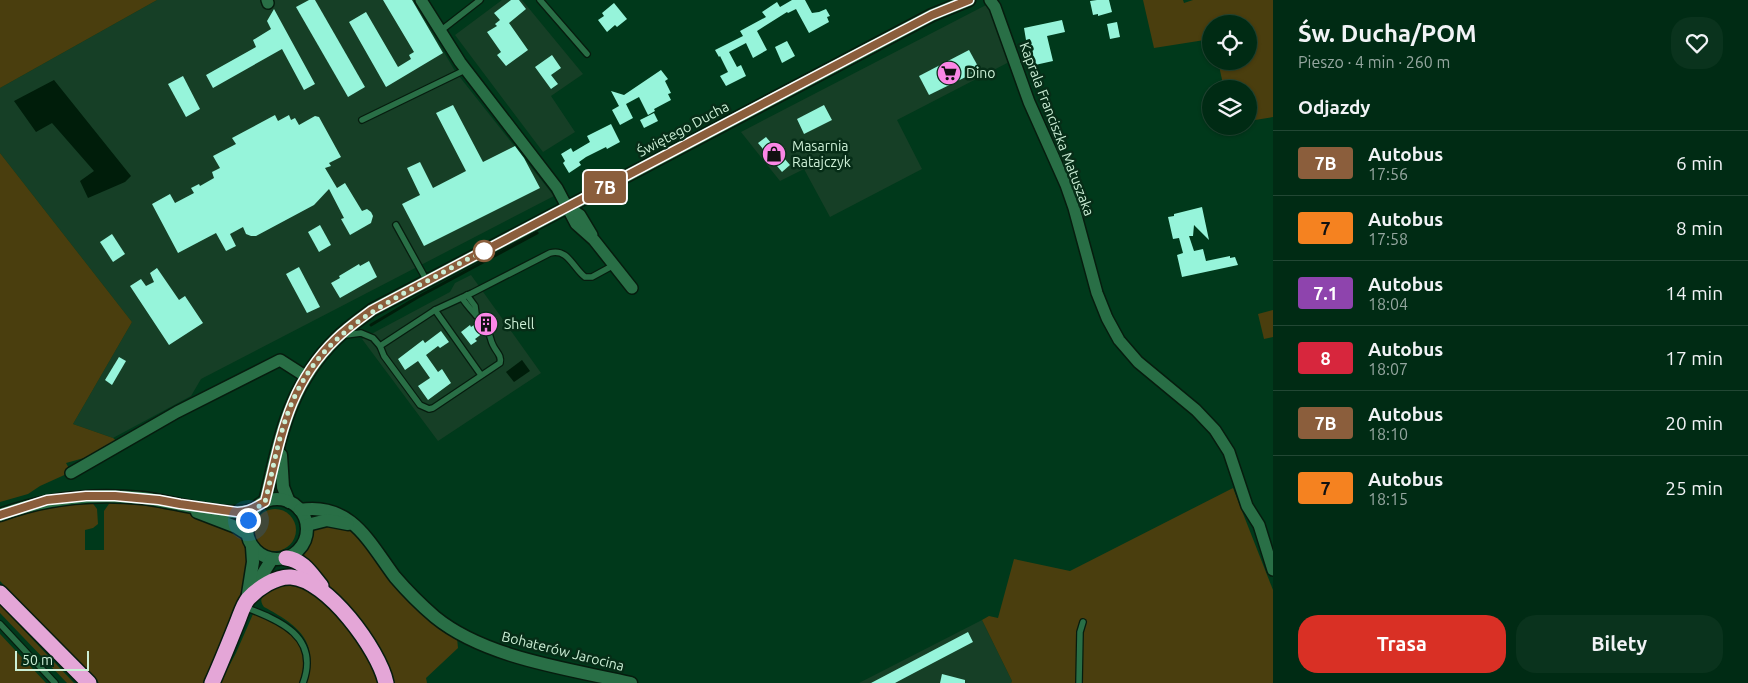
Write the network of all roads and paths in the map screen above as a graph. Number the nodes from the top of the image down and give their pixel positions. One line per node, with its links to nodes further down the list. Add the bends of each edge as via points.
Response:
1 (421, 0): 6 (street)
2 (480, 0): 6 (lane)
3 (540, 0): 7 (lane)
4 (969, 0): 10 (main road, Świętego Ducha, via 923,19)
5 (990, 0): 33 (street, Kaprala Franciszka Matuszaka, via 1029,102 1066,185 1106,318 1138,362 1215,430 1228,452 1247,506 1259,525)
6 (440, 32): 8 (street)
7 (587, 54)
8 (465, 70): 9 (lane); 10 (street, via 557,188)
9 (362, 120)
10 (568, 207): 12 (street, via 576,224); 13 (main road, Świętego Ducha)
11 (396, 225): 13 (lane)
12 (614, 265): 14 (street); 15 (lane, via 592,277 585,277 565,254 553,252)
13 (427, 281): 17 (main road, Świętego Ducha, via 372,310)
14 (632, 288)
15 (465, 297): 16 (lane); 19 (lane, via 501,359 499,365)
16 (435, 310): 18 (lane); 19 (lane)
17 (336, 338): 18 (lane, via 361,333 373,338); 20 (main road, Świętego Ducha)
18 (380, 346): 19 (lane, via 384,356 424,408 436,406)
19 (481, 375)
20 (306, 376): 21 (main road, Świętego Ducha, via 294,396); 22 (street, via 280,360 177,412)
21 (280, 440): 23 (main road, Świętego Ducha, via 281,472); 25 (main road, Świętego Ducha)
22 (72, 473)
23 (289, 502): 25 (main road, via 273,500); 26 (main road)
24 (180, 504): 25 (main road, via 237,512 247,512); 27 (main road, via 141,498 86,496 47,500); 30 (main road, via 236,526)
25 (260, 505): 30 (main road, via 248,520)
26 (300, 510): 28 (main road); 29 (main road, Bohaterów Jarocina, via 330,511)
27 (0, 515)
28 (307, 525): 29 (main road, via 327,520); 32 (main road, via 304,542 294,554)
29 (358, 527): 44 (main road, Bohaterów Jarocina, via 397,579 436,618 458,633 491,648 534,661)
30 (247, 534): 31 (main road)
31 (252, 547): 32 (main road, via 258,553); 36 (main road, via 253,562)
32 (279, 558): 35 (highway, via 294,559 305,567); 36 (main road, via 268,563)
33 (1273, 570)
34 (0, 593): 40 (highway)
35 (330, 599): 36 (highway, via 303,580 290,576 273,581); 43 (highway, via 360,630 379,662)
36 (246, 603): 41 (highway); 42 (lane, via 275,620 304,644 307,666)
37 (1083, 622): 45 (lane)
38 (0, 624): 39 (lane)
39 (55, 683)
40 (89, 683)
41 (212, 683)
42 (303, 683)
43 (386, 683)
44 (631, 683)
45 (1079, 683)

